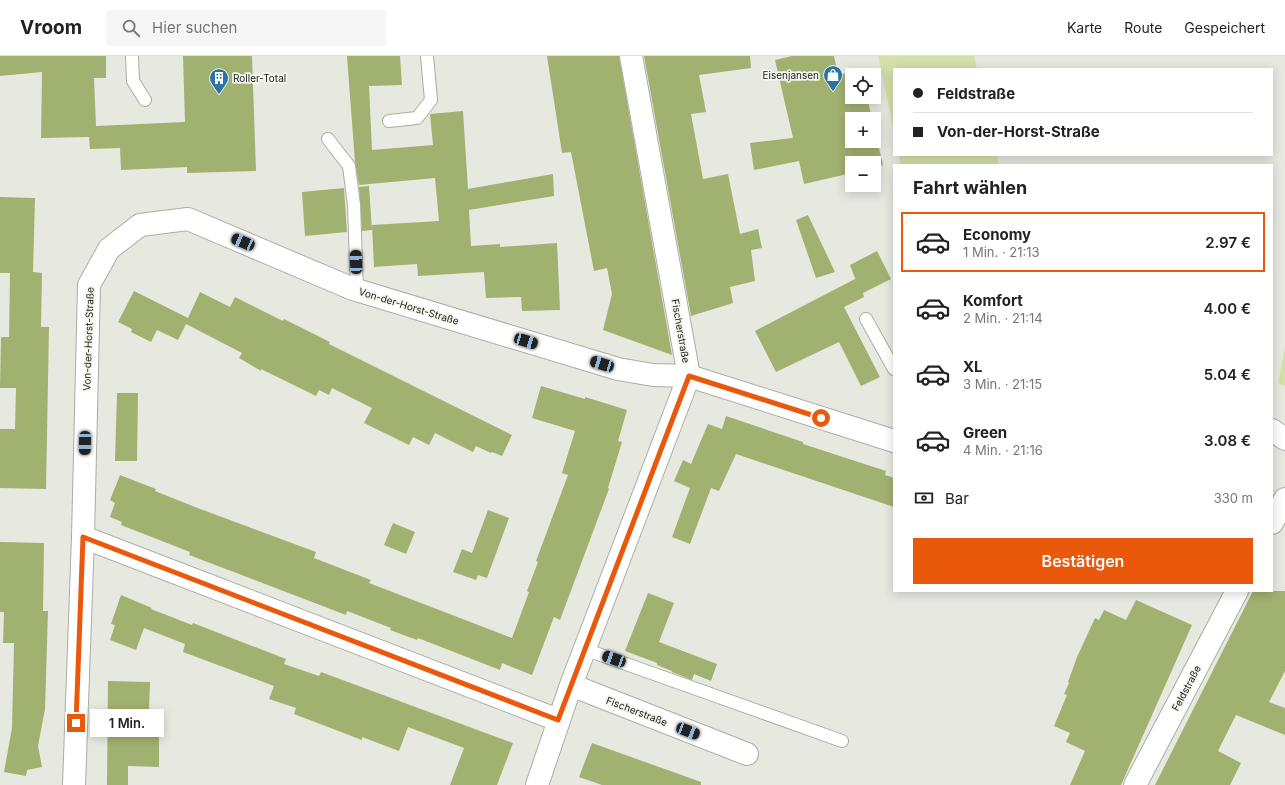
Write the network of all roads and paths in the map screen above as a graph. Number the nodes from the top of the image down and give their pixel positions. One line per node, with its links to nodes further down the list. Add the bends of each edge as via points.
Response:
1 (132, 56): 4 (lane, via 133,81)
2 (427, 56): 5 (lane, via 431,100 417,118)
3 (631, 56): 10 (street, Fischerstraße)
4 (145, 100)
5 (389, 121)
6 (328, 138): 7 (lane, via 349,166 354,205)
7 (357, 290): 10 (street, Von-der-Horst-Straße, via 618,369 653,375); 16 (street, Von-der-Horst-Straße, via 188,219 140,225 109,249 89,285)
8 (866, 319): 9 (lane)
9 (893, 367)
10 (689, 376): 13 (street); 18 (street, Fischerstraße)
11 (1273, 431): 12 (street)
12 (1285, 439)
13 (893, 440)
14 (1285, 499): 15 (street)
15 (1273, 522)
16 (83, 537): 20 (street); 23 (street, Von-der-Horst-Straße)
17 (1236, 592): 25 (street, Feldstraße)
18 (584, 648): 19 (street, Fischerstraße); 21 (lane)
19 (571, 685): 20 (street, Fischerstraße); 22 (street, Fischerstraße)
20 (558, 720): 24 (street, Fischerstraße)
21 (842, 741)
22 (747, 754)
23 (74, 785)
24 (537, 785)
25 (1135, 785)

